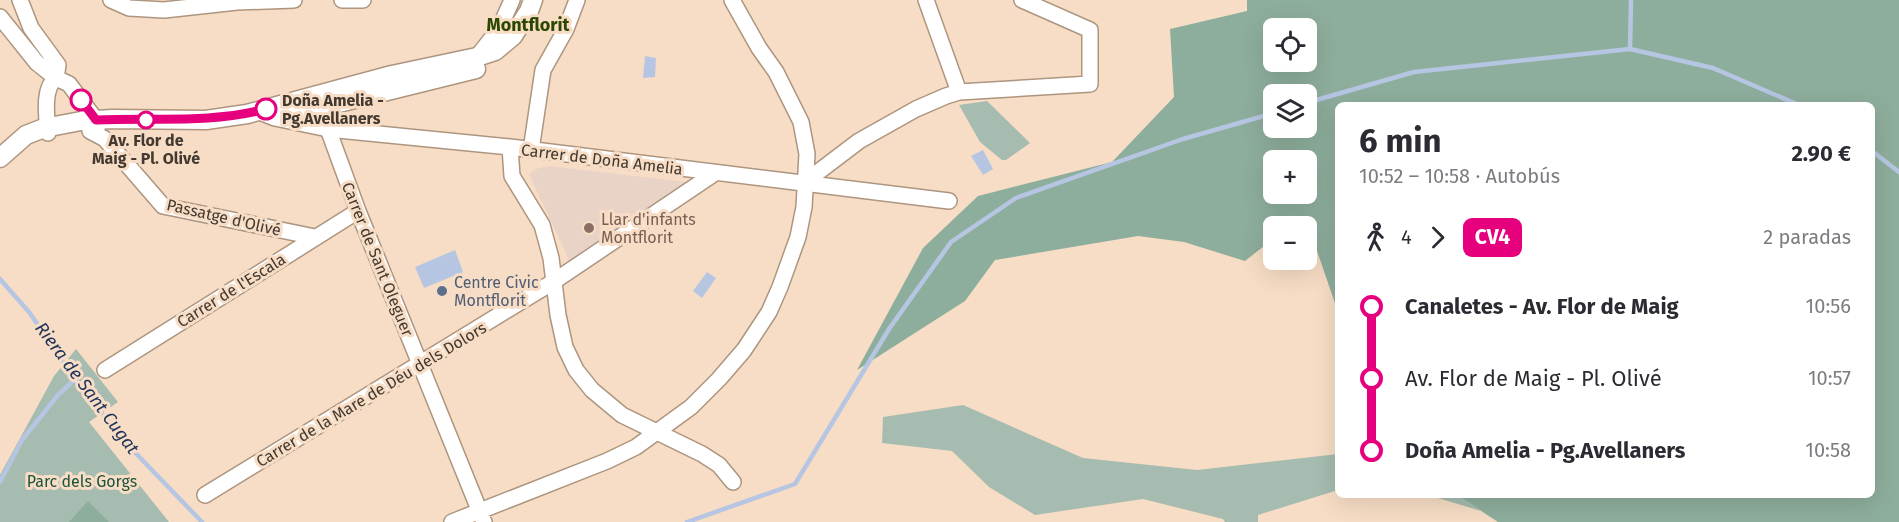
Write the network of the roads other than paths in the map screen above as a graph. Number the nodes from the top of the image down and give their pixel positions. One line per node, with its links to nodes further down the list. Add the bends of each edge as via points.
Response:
1 (20, 0): 15 (street, via 31,28 58,65)
2 (111, 0): 3 (street, via 129,8 164,10)
3 (294, 0)
4 (342, 0): 5 (street)
5 (363, 0)
6 (512, 0): 14 (street, via 500,29)
7 (533, 0): 14 (street, via 513,36 495,51)
8 (543, 0): 18 (street, via 524,37 510,53 480,68)
9 (577, 0): 23 (street, via 543,70)
10 (732, 0): 26 (street, via 801,122 807,154)
11 (926, 0): 16 (street)
12 (1022, 0): 16 (street, via 1090,30 1090,84)
13 (0, 17): 15 (street, Passatge d'Olivé, via 37,63)
14 (477, 57): 17 (street)
15 (56, 78): 19 (street, Passatge d'Olivé, via 69,84); 21 (street, via 48,90)
16 (959, 92): 26 (street, via 916,109 859,141)
17 (257, 111): 18 (street, Carrer de Doña Amelia); 19 (street, via 206,120)
18 (275, 118): 19 (street, via 227,128); 20 (street, Carrer de Doña Amelia)
19 (94, 127): 21 (street); 29 (street, Passatge d'Olivé, via 163,206)
20 (328, 129): 22 (street, Carrer de Doña Amelia); 28 (street, Carrer de Sant Oleguer)
21 (48, 130): 24 (street, via 16,145)
22 (510, 147): 23 (street, Carrer de Doña Amelia); 30 (street, via 512,176 543,225)
23 (531, 150): 25 (street, Carrer de Doña Amelia)
24 (0, 158)
25 (715, 173): 26 (street, Carrer de Doña Amelia); 30 (street, Carrer de la Mare de Déu dels Dolors)
26 (805, 182): 27 (street, Carrer de Doña Amelia); 33 (street, via 798,237 769,312 719,379)
27 (949, 201)
28 (358, 211): 29 (street, Carrer de l'Escala); 31 (street, Carrer de Sant Oleguer)
29 (315, 237): 32 (street, Carrer de l'Escala)
30 (553, 282): 31 (street, Carrer de la Mare de Déu dels Dolors); 33 (street, via 565,347 576,370 592,390 622,415)
31 (420, 364): 35 (street, Carrer de la Mare de Déu dels Dolors); 36 (street, Carrer de Sant Oleguer)
32 (105, 370)
33 (657, 433): 34 (street, via 702,454 719,465); 36 (street, via 636,447)
34 (733, 482)
35 (205, 495)
36 (482, 517): 37 (street)
37 (452, 522)

